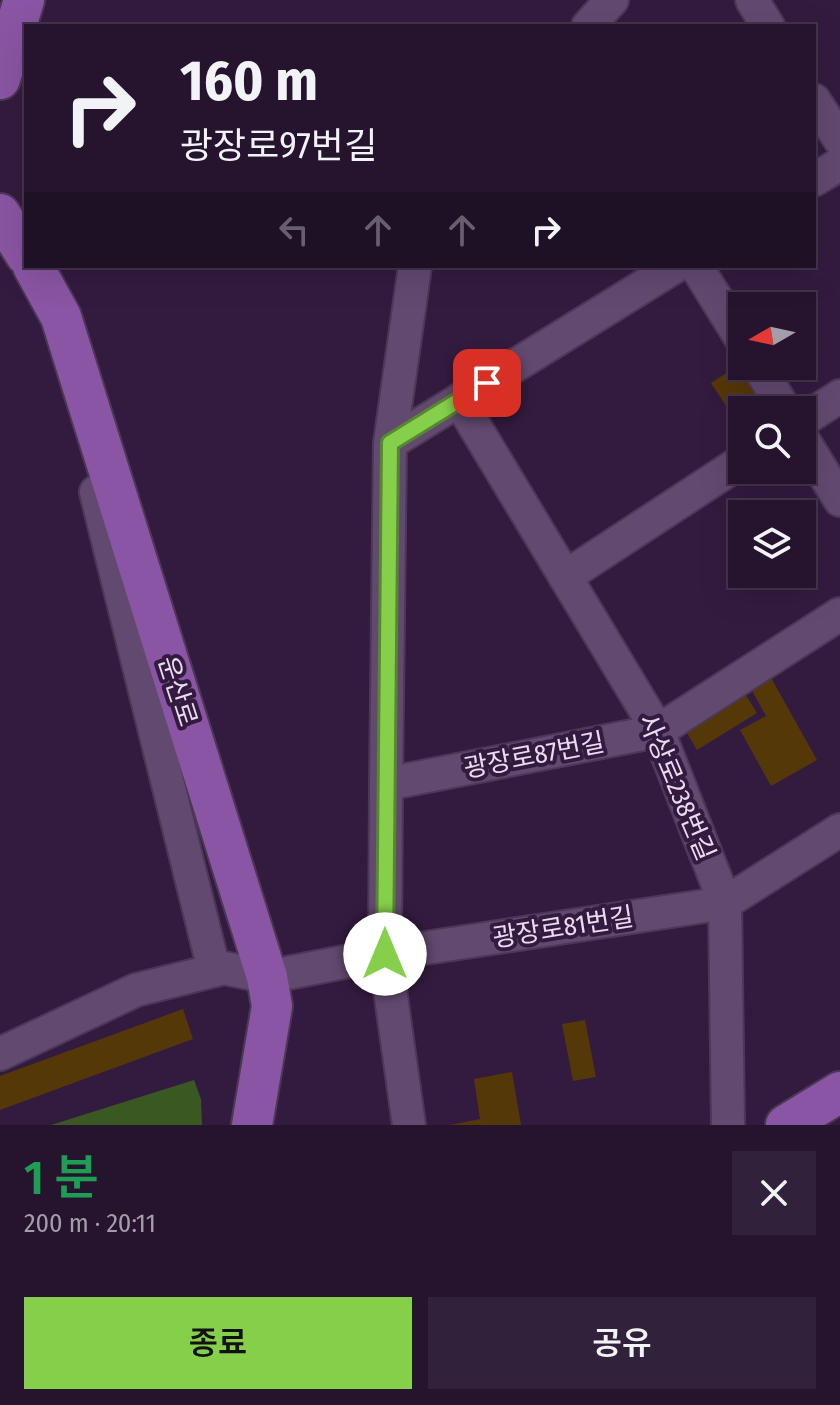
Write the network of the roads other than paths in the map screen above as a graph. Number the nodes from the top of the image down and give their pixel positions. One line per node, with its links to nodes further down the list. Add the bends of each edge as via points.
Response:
1 (24, 0): 6 (main road)
2 (612, 0): 4 (street)
3 (752, 0): 5 (street)
4 (590, 24)
5 (767, 24)
6 (0, 79)
7 (816, 103): 8 (street)
8 (840, 140)
9 (840, 164): 10 (street)
10 (816, 179)
11 (0, 214): 13 (main road)
12 (0, 242): 33 (street, via 48,329 102,511)
13 (24, 252)
14 (34, 268): 34 (main road, 운산로, via 61,317)
15 (415, 268): 22 (street)
16 (673, 268): 20 (street)
17 (697, 268): 18 (street)
18 (728, 317)
19 (840, 396): 21 (street)
20 (459, 400): 22 (street); 26 (street, 사상로238번길)
21 (816, 412)
22 (390, 443): 29 (street)
23 (816, 461): 25 (street)
24 (728, 470): 26 (street)
25 (840, 500)
26 (565, 577): 28 (street, 사상로238번길)
27 (840, 614): 28 (street, 광장로87번길)
28 (658, 731): 29 (street, 광장로87번길); 31 (street, 사상로238번길)
29 (386, 784): 32 (street)
30 (840, 830): 31 (street, 광장로81번길)
31 (725, 903): 32 (street, 광장로81번길); 39 (street, 사상로238번길)
32 (385, 954): 34 (street, 광장로81번길); 38 (street)
33 (214, 970): 34 (street); 35 (street, via 136,990)
34 (267, 977): 37 (main road, 운산로, via 272,1006)
35 (0, 1054)
36 (838, 1098): 40 (main road)
37 (252, 1125)
38 (409, 1125)
39 (728, 1125)
40 (786, 1125)

